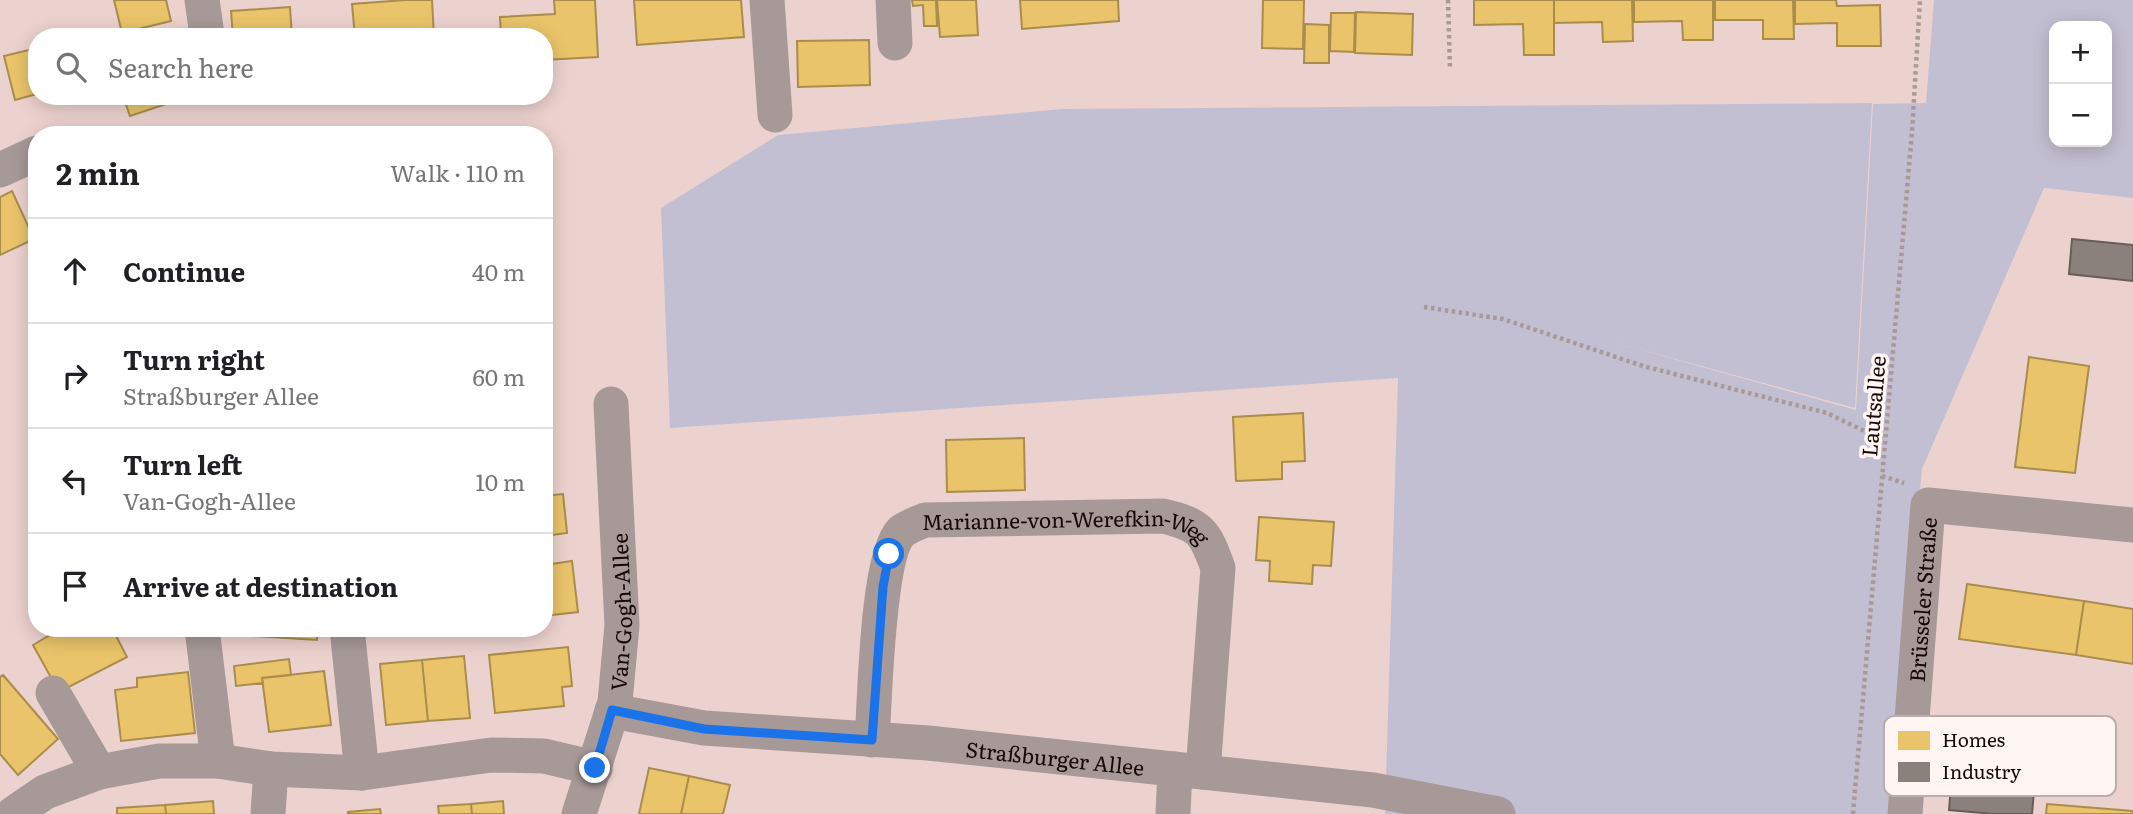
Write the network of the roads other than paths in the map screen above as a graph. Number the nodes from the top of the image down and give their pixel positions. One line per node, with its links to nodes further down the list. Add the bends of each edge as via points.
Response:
1 (767, 0): 4 (street)
2 (893, 0): 3 (street)
3 (895, 43)
4 (775, 115)
5 (28, 157): 6 (street)
6 (0, 170)
7 (611, 404): 12 (street, Van-Gogh-Allee, via 622,625)
8 (2133, 526): 13 (street, Brüsseler Straße, via 1928,505)
9 (203, 637): 15 (street)
10 (348, 637): 20 (street)
11 (53, 693): 19 (street)
12 (612, 710): 14 (street, Straßburger Allee, via 704,729); 16 (street, Van-Gogh-Allee)
13 (1912, 716)
14 (872, 740): 18 (street, Straßburger Allee); 18 (street, Marianne-von-Werefkin-Weg, via 883,587 889,554 901,532 925,520 1163,516 1187,522 1208,539 1218,568)
15 (218, 761): 17 (street); 19 (street, via 159,761)
16 (595, 768): 20 (street, via 544,755 491,755); 24 (street, Van-Gogh-Allee)
17 (271, 769): 20 (street); 23 (street)
18 (1189, 771): 25 (street, Marianne-von-Werefkin-Weg); 26 (street, Straßburger Allee, via 1373,790)
19 (99, 772): 22 (street, via 45,792)
20 (362, 774)
21 (1906, 796): 27 (street, Brüsseler Straße)
22 (12, 814)
23 (268, 814)
24 (579, 814)
25 (1173, 814)
26 (1498, 814)
27 (1905, 814)

